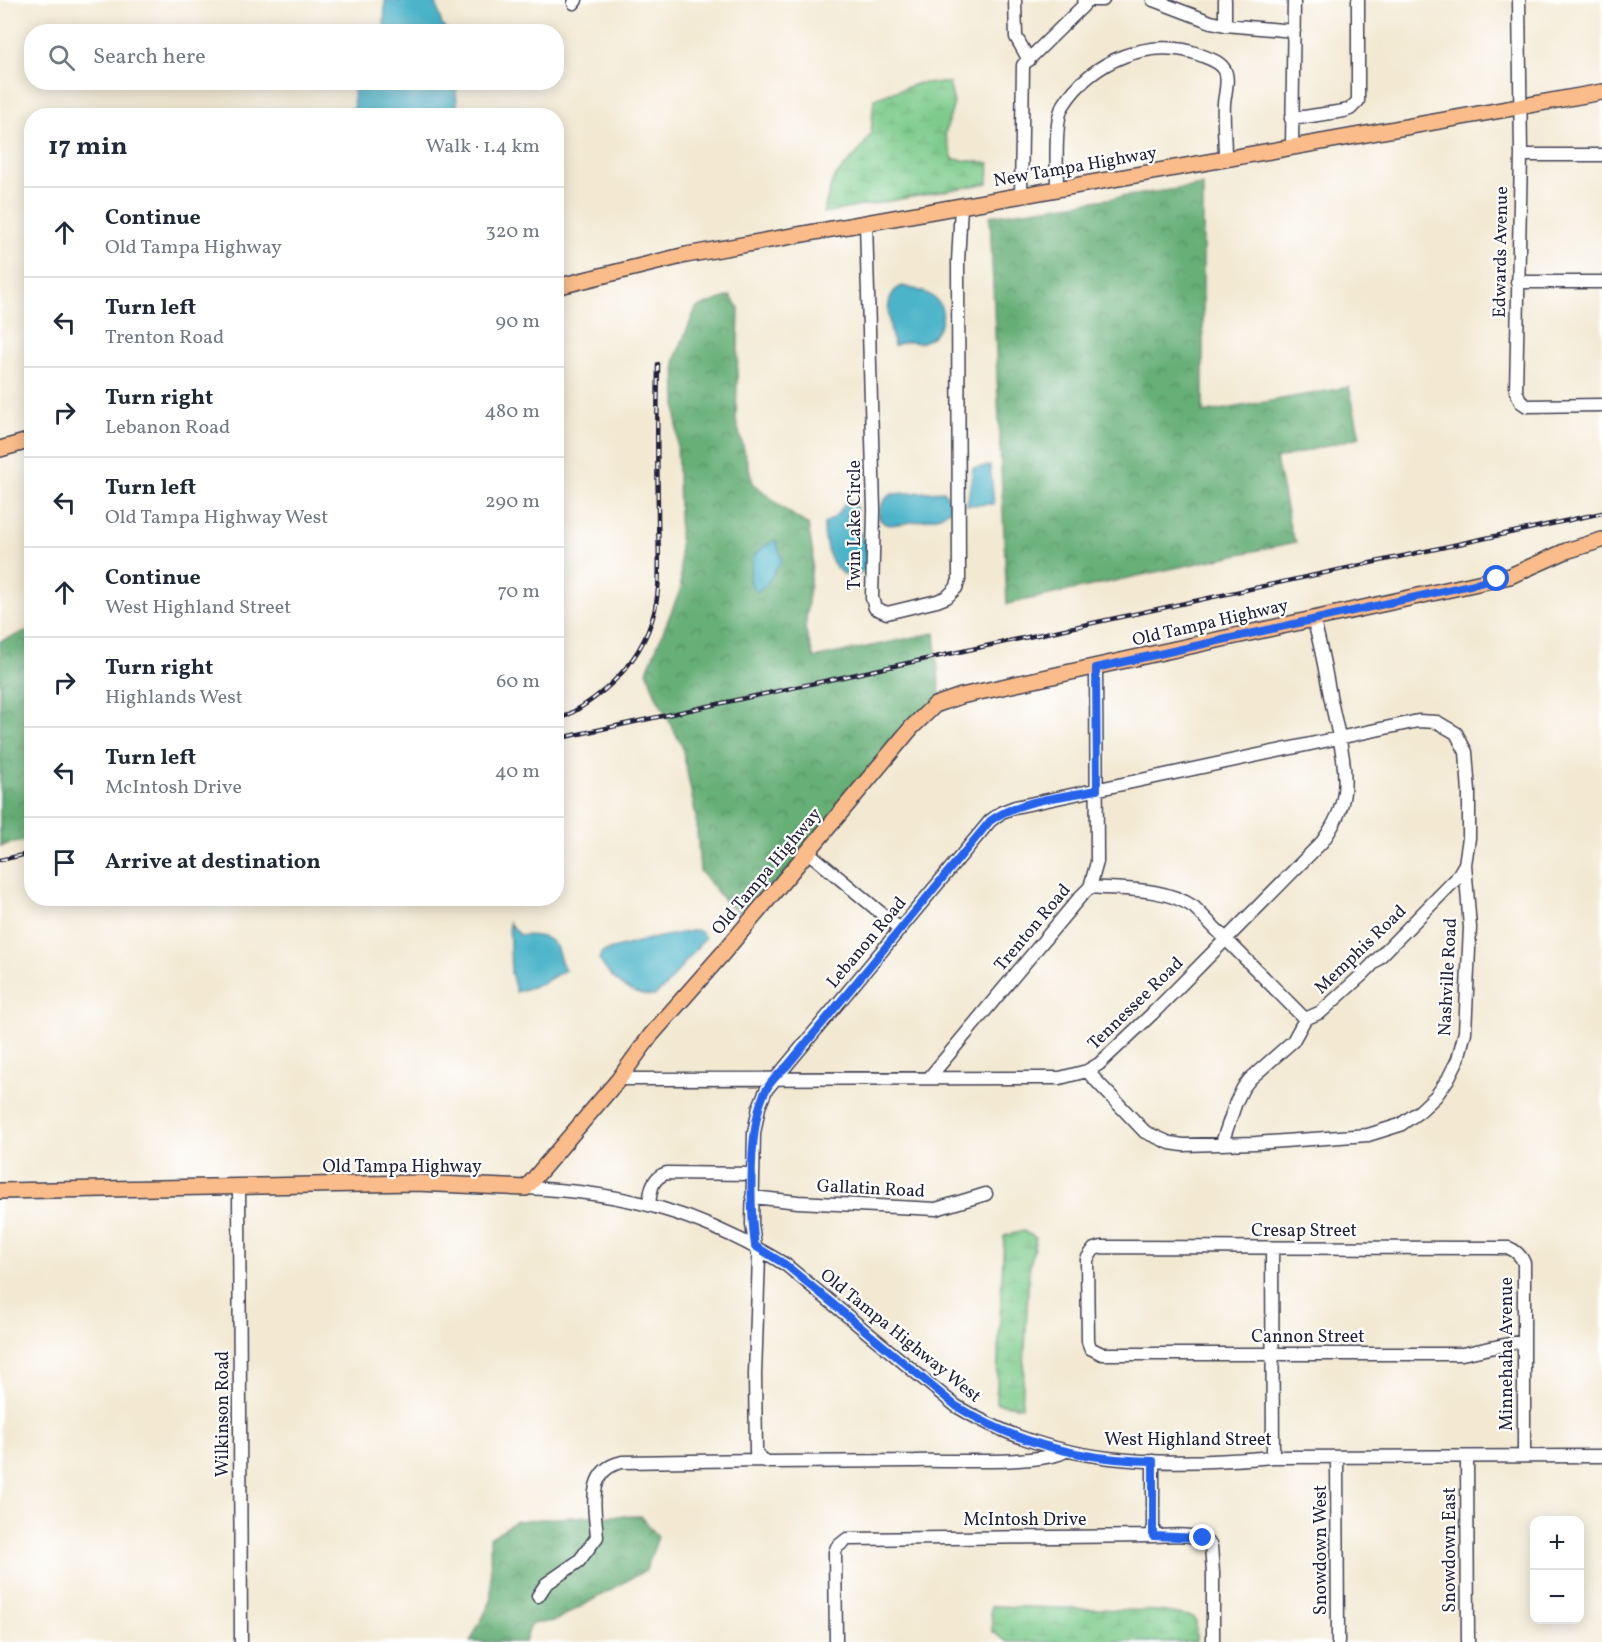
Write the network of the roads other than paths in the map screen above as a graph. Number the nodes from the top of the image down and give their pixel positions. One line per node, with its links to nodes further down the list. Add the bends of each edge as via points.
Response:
1 (1015, 0): 11 (street, via 1016,38)
2 (1085, 0): 3 (street); 11 (street)
3 (1103, 0)
4 (1153, 0): 9 (street)
5 (1225, 0): 9 (street)
6 (1294, 0): 10 (street)
7 (1358, 0): 14 (street, via 1358,100 1344,111)
8 (1520, 0): 13 (street, Edwards Avenue)
9 (1225, 25): 10 (street)
10 (1294, 32): 14 (street)
11 (1029, 60): 20 (street, via 1023,65)
12 (1602, 92): 13 (main road, New Tampa Highway)
13 (1519, 107): 15 (main road, New Tampa Highway); 16 (street, Edwards Avenue)
14 (1292, 119): 15 (street)
15 (1292, 146): 18 (main road, New Tampa Highway)
16 (1521, 155): 17 (street); 23 (street, Edwards Avenue)
17 (1602, 155)
18 (1225, 158): 19 (main road, New Tampa Highway); 19 (street, via 1227,73 1222,66 1185,50 1143,51 1098,69 1063,105 1059,115)
19 (1057, 188): 20 (main road, New Tampa Highway)
20 (1021, 196): 21 (main road, New Tampa Highway)
21 (961, 206): 22 (main road, New Tampa Highway); 22 (street, Twin Lake Circle, via 959,580 956,588 938,602 886,613 875,608 872,598 874,510)
22 (866, 222): 25 (main road, New Tampa Highway, via 676,257)
23 (1517, 282): 24 (street); 26 (street, Edwards Avenue, via 1518,398 1527,406)
24 (1602, 282)
25 (564, 285)
26 (1602, 405)
27 (24, 442): 28 (main road)
28 (0, 449)
29 (1602, 540): 30 (main road, Old Tampa Highway, via 1510,576)
30 (1313, 619): 31 (main road, Old Tampa Highway); 32 (street, Tennessee Road)
31 (1096, 668): 33 (street, Trenton Road); 34 (main road, Old Tampa Highway, via 935,705 912,727)
32 (1339, 738): 33 (street, Lebanon Road); 35 (street, Nashville Road, via 1426,720 1456,733 1467,762 1469,838); 38 (street, Tennessee Road, via 1344,794 1332,829)
33 (1097, 790): 36 (street, Trenton Road, via 1097,862); 37 (street, Lebanon Road, via 1002,812 990,821)
34 (808, 852): 37 (street); 43 (main road, Old Tampa Highway, via 651,1035)
35 (1465, 864): 39 (street, Memphis Road, via 1456,879 1363,974 1321,1012); 44 (street, Nashville Road, via 1470,928 1465,1032 1458,1059 1436,1096 1400,1125 1368,1135)
36 (1090, 887): 38 (street, via 1171,895 1194,908); 42 (street, Trenton Road)
37 (900, 929): 41 (street, Lebanon Road)
38 (1226, 940): 39 (street); 40 (street, Tennessee Road, via 1099,1064)
39 (1305, 1019): 44 (street, Memphis Road, via 1293,1041 1243,1088)
40 (1087, 1071): 42 (street, Tennessee Road, via 1060,1078); 44 (street, Nashville Road, via 1145,1132 1156,1138 1183,1145)
41 (774, 1078): 42 (street, Tennessee Road); 43 (street, Tennessee Road); 45 (street, Lebanon Road, via 755,1124)
42 (929, 1078)
43 (619, 1079): 47 (main road, Old Tampa Highway)
44 (1222, 1143)
45 (753, 1174): 50 (street, Lebanon Road); 51 (street, via 667,1173 651,1186)
46 (239, 1186): 47 (main road, Old Tampa Highway, via 415,1183); 48 (main road, Old Tampa Highway); 68 (street, Wilkinson Road)
47 (526, 1188): 51 (street, Old Tampa Highway West, via 600,1194)
48 (0, 1191)
49 (986, 1194): 50 (street, Gallatin Road, via 936,1209)
50 (752, 1197): 52 (street, Lebanon Road)
51 (649, 1204): 52 (street, Old Tampa Highway West, via 716,1227)
52 (755, 1246): 58 (street, Old Tampa Highway West, via 786,1265 956,1406 1013,1436); 64 (street, Lebanon Road, via 759,1256 756,1452)
53 (1272, 1249): 54 (street, Cresap Street, via 1509,1248); 56 (street, Cresap Street, via 1094,1249 1087,1259 1088,1341); 57 (street)
54 (1519, 1254): 55 (street, Minnehaha Avenue, via 1524,1263)
55 (1523, 1341): 57 (street, Cannon Street, via 1462,1354); 59 (street, Minnehaha Avenue)
56 (1093, 1350): 57 (street, Cannon Street, via 1101,1354)
57 (1272, 1354): 61 (street)
58 (1065, 1451): 64 (street, West Highland Street, via 1049,1458 981,1461); 65 (street, West Highland Street, via 1116,1460)
59 (1524, 1456): 60 (street, West Highland Street); 63 (street, West Highland Street)
60 (1602, 1456)
61 (1273, 1457): 62 (street, West Highland Street); 65 (street, West Highland Street)
62 (1337, 1457): 63 (street, West Highland Street); 71 (street, Snowdown West)
63 (1467, 1457): 72 (street, Snowdown East)
64 (762, 1460): 67 (street, West Highland Street, via 622,1462 607,1467 594,1492 597,1537 579,1561 546,1584)
65 (1153, 1461): 66 (street)
66 (1153, 1536): 69 (street, McIntosh Drive, via 847,1539 835,1552); 70 (street, McIntosh Drive, via 1196,1536 1210,1545)
67 (538, 1596)
68 (241, 1642)
69 (836, 1642)
70 (1213, 1642)
71 (1338, 1642)
72 (1467, 1642)

